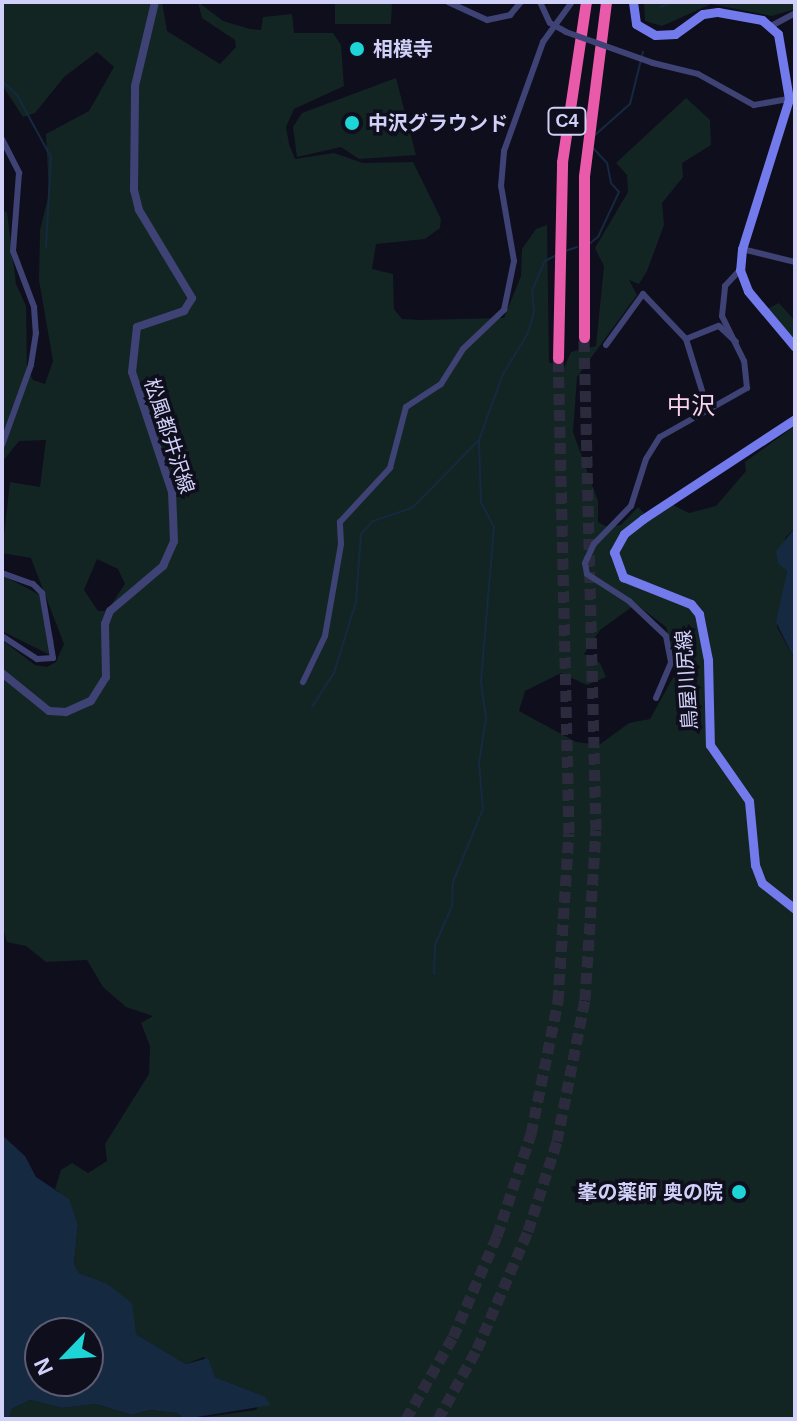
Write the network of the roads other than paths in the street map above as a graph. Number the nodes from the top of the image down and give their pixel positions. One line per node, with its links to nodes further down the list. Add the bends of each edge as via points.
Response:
1 (155, 2): 31 (street, 松風都井沢線, via 135,86 134,190 139,210 192,298 184,311 137,327 132,372 172,492 174,541 163,566 110,611 105,624 106,677 91,701 66,712 49,711)
2 (448, 2): 3 (street, via 487,20 510,15)
3 (521, 2)
4 (540, 2): 10 (street)
5 (572, 2): 10 (street)
6 (586, 2): 25 (highway, C4, via 568,112 557,241)
7 (606, 2): 20 (highway, C4, via 585,156)
8 (633, 2): 11 (main road, via 637,26 658,35 675,34 712,12)
9 (795, 13): 11 (street)
10 (553, 26): 13 (street, bridge, via 698,74 754,105); 32 (street, via 539,52 502,165 514,261 504,310 463,349 441,384 406,407 390,468 340,522 325,636)
11 (771, 26): 12 (main road)
12 (792, 78): 13 (main road)
13 (791, 105): 15 (main road)
14 (2, 139): 28 (street, via 18,163 13,251 34,307 36,333 31,365)
15 (742, 249): 16 (street); 17 (main road)
16 (795, 262)
17 (740, 270): 22 (street, via 727,283 723,298 723,318); 24 (main road, via 748,291)
18 (617, 327): 19 (street); 21 (street, via 643,294); 23 (street)
19 (625, 335)
20 (584, 337)
21 (686, 339): 22 (street, via 719,326); 26 (street)
22 (736, 342): 26 (street, via 747,388)
23 (606, 345)
24 (795, 347)
25 (558, 358)
26 (708, 410): 33 (street, via 660,437 646,459 631,506 594,544 585,563 587,574 629,601 666,636 671,662)
27 (795, 419): 34 (main road, 鳥屋川尻線, via 632,527 614,552 623,577 691,604 699,614 708,660 710,745 749,801 755,865 762,883)
28 (2, 445)
29 (2, 573): 30 (street, via 33,584 42,593 53,658 37,659)
30 (2, 636)
31 (2, 673)
32 (303, 682)
33 (656, 698)
34 (795, 909)

